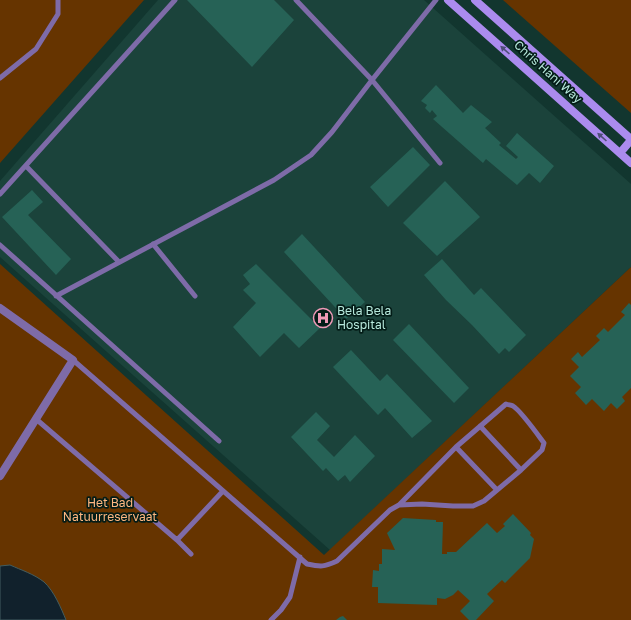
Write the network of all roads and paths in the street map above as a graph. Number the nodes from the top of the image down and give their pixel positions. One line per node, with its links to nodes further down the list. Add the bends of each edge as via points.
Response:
1 (58, 0): 7 (lane, via 58,14 36,49)
2 (175, 0): 13 (lane)
3 (296, 0): 8 (lane)
4 (436, 0): 8 (lane)
5 (448, 0): 10 (main road, Chris Hani Way, one-way to 5)
6 (475, 0): 9 (main road, Chris Hani Way)
7 (0, 78)
8 (372, 80): 11 (lane); 15 (lane, via 332,132 304,161 274,180)
9 (631, 139): 10 (main road)
10 (620, 153): 12 (main road, Chris Hani Way)
11 (440, 163)
12 (631, 163)
13 (26, 166): 14 (lane); 17 (lane)
14 (0, 194)
15 (153, 244): 17 (lane); 19 (lane)
16 (0, 245): 18 (lane)
17 (119, 262): 18 (lane)
18 (56, 296): 24 (lane)
19 (195, 296)
20 (0, 308): 21 (street)
21 (73, 360): 22 (street); 29 (lane)
22 (36, 419): 27 (street); 31 (lane)
23 (480, 426): 25 (lane); 26 (lane); 26 (lane, via 506,404 517,409 544,443 542,450)
24 (219, 441)
25 (456, 447): 28 (lane); 30 (lane)
26 (521, 470): 28 (lane)
27 (0, 476)
28 (497, 490): 30 (lane, via 473,506)
29 (224, 491): 31 (lane); 33 (lane)
30 (399, 504): 33 (lane, via 336,561 320,567 307,564)
31 (177, 540): 32 (lane)
32 (191, 554)
33 (300, 557): 34 (lane, via 290,598)
34 (271, 620)

